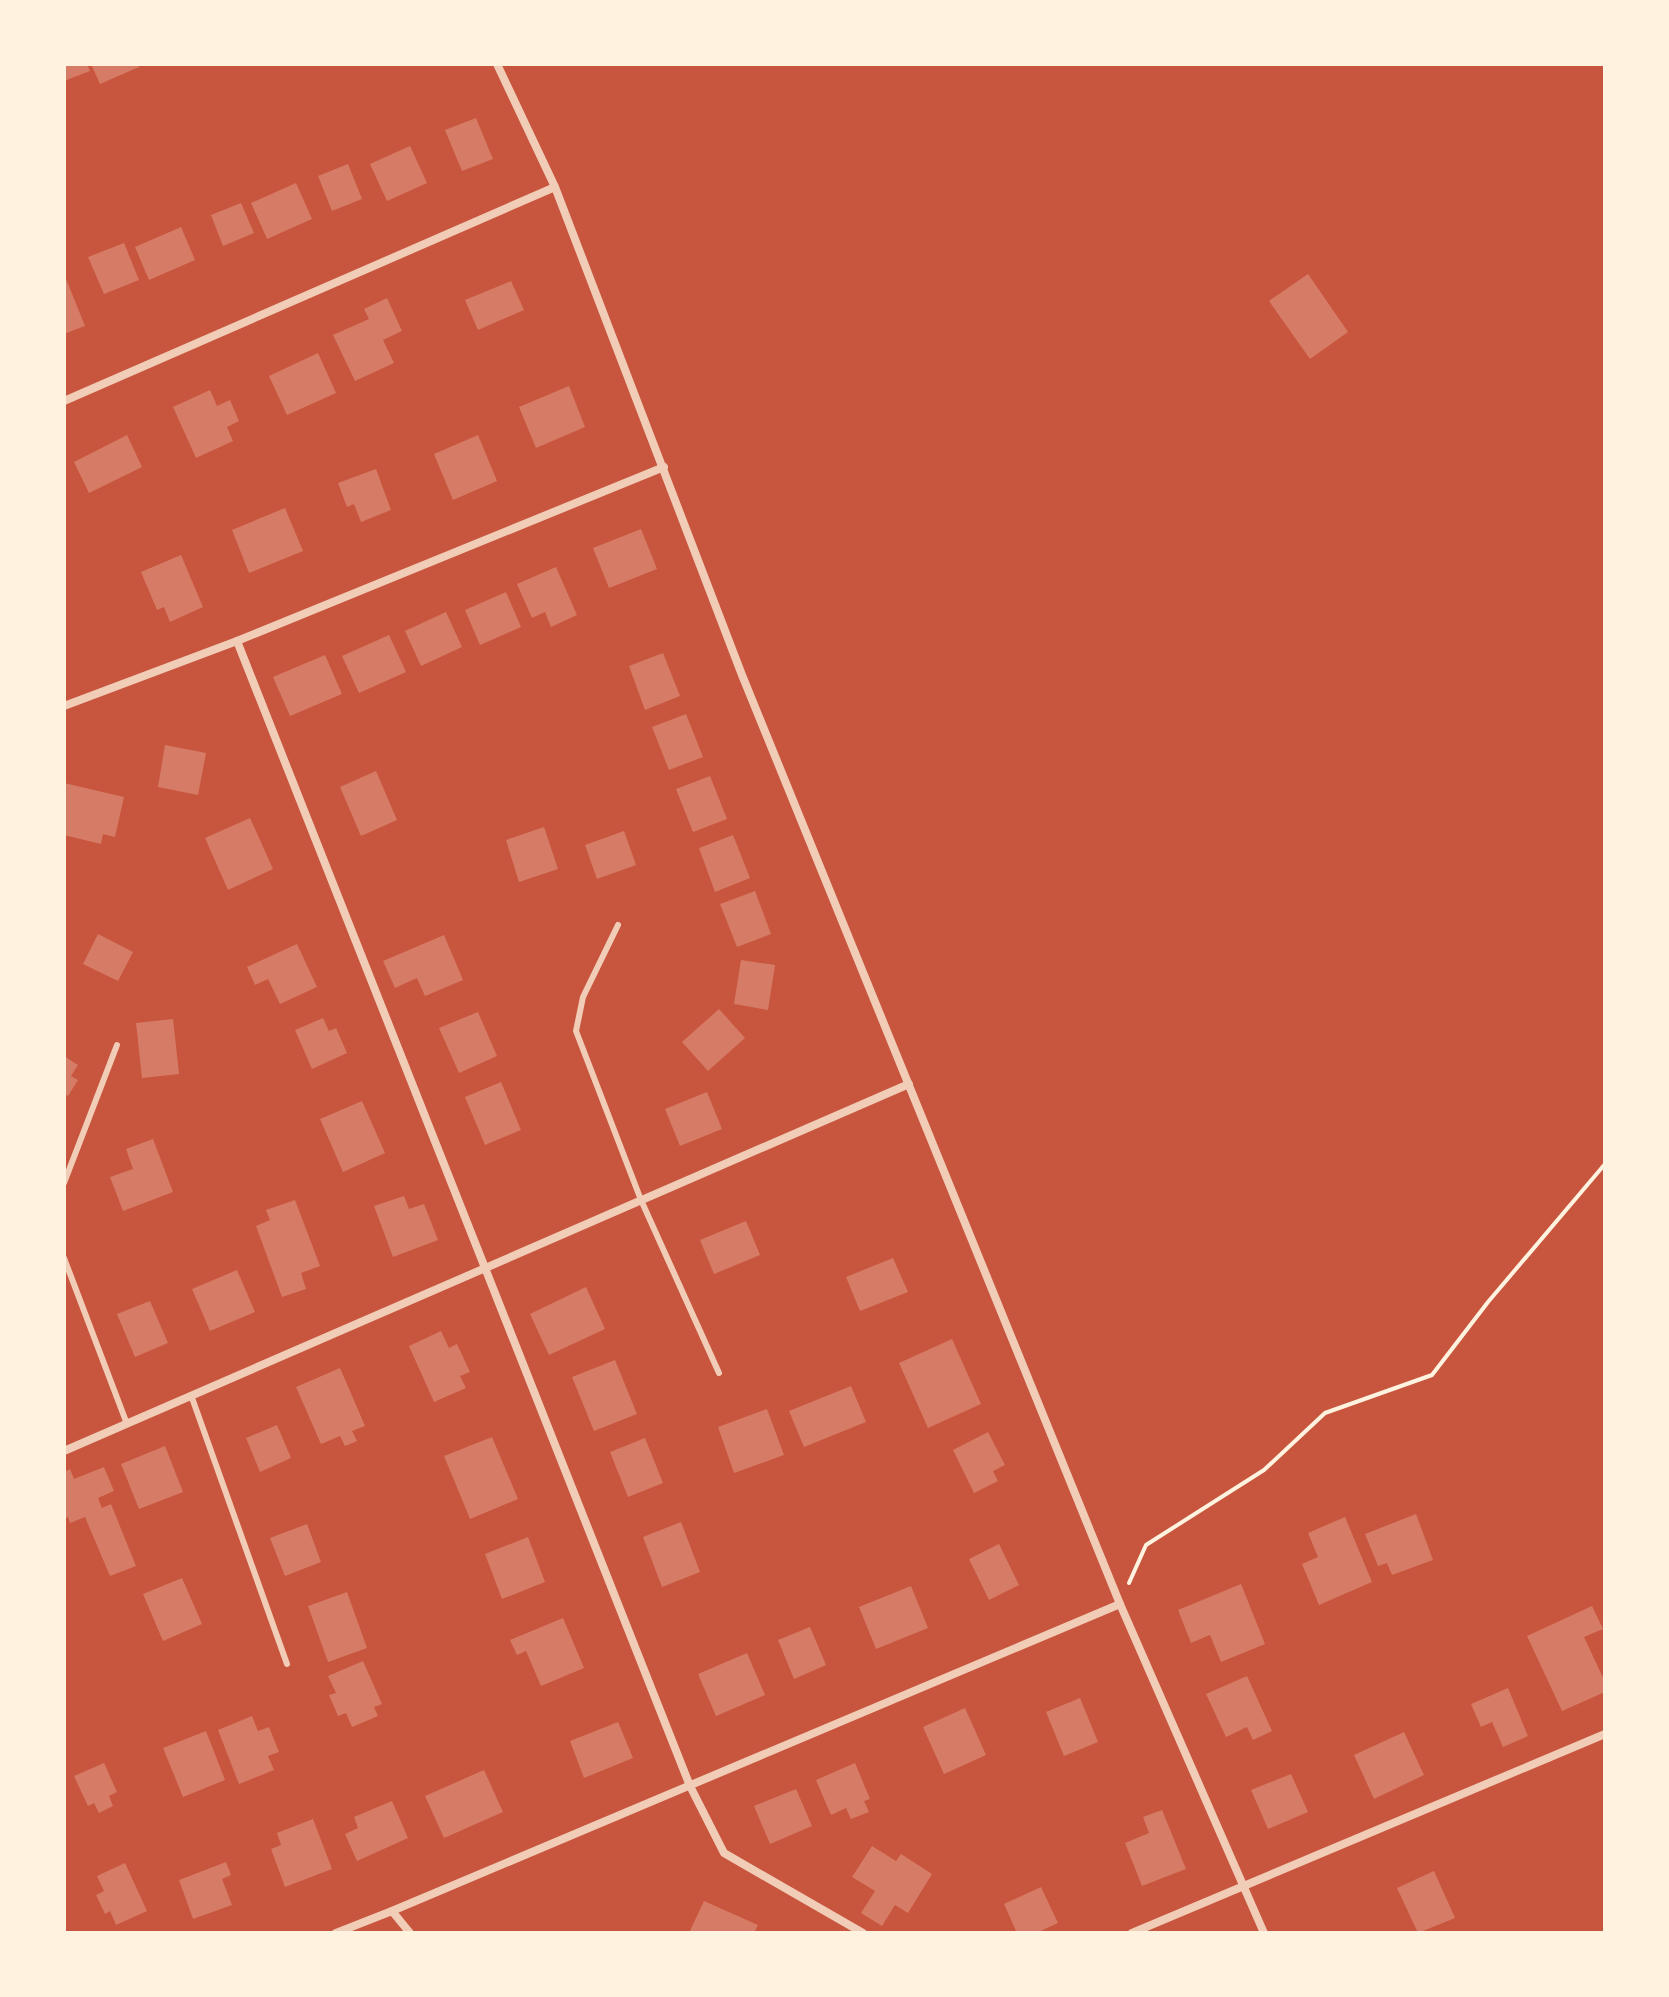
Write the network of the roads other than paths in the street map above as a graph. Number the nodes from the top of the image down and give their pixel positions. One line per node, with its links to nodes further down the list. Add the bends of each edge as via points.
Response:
1 (497, 64): 2 (street)
2 (555, 187): 3 (street); 4 (street)
3 (64, 401)
4 (664, 467): 5 (street); 9 (street)
5 (237, 641): 6 (street); 13 (street)
6 (64, 706)
7 (618, 925): 11 (lane, via 583,997 576,1031)
8 (117, 1045): 10 (lane)
9 (909, 1084): 11 (street); 18 (street)
10 (64, 1183)
11 (641, 1200): 13 (street); 14 (lane)
12 (64, 1258): 16 (lane)
13 (485, 1268): 15 (street); 21 (street)
14 (719, 1373)
15 (191, 1395): 16 (street); 19 (lane)
16 (127, 1424): 17 (street)
17 (64, 1451)
18 (1120, 1604): 21 (street); 22 (street)
19 (287, 1664)
20 (1605, 1734): 22 (street)
21 (690, 1786): 23 (street); 26 (street, via 724,1853)
22 (1243, 1885): 27 (street); 28 (street)
23 (392, 1911): 24 (street); 25 (street)
24 (336, 1933)
25 (410, 1933)
26 (863, 1933)
27 (1132, 1933)
28 (1264, 1933)

